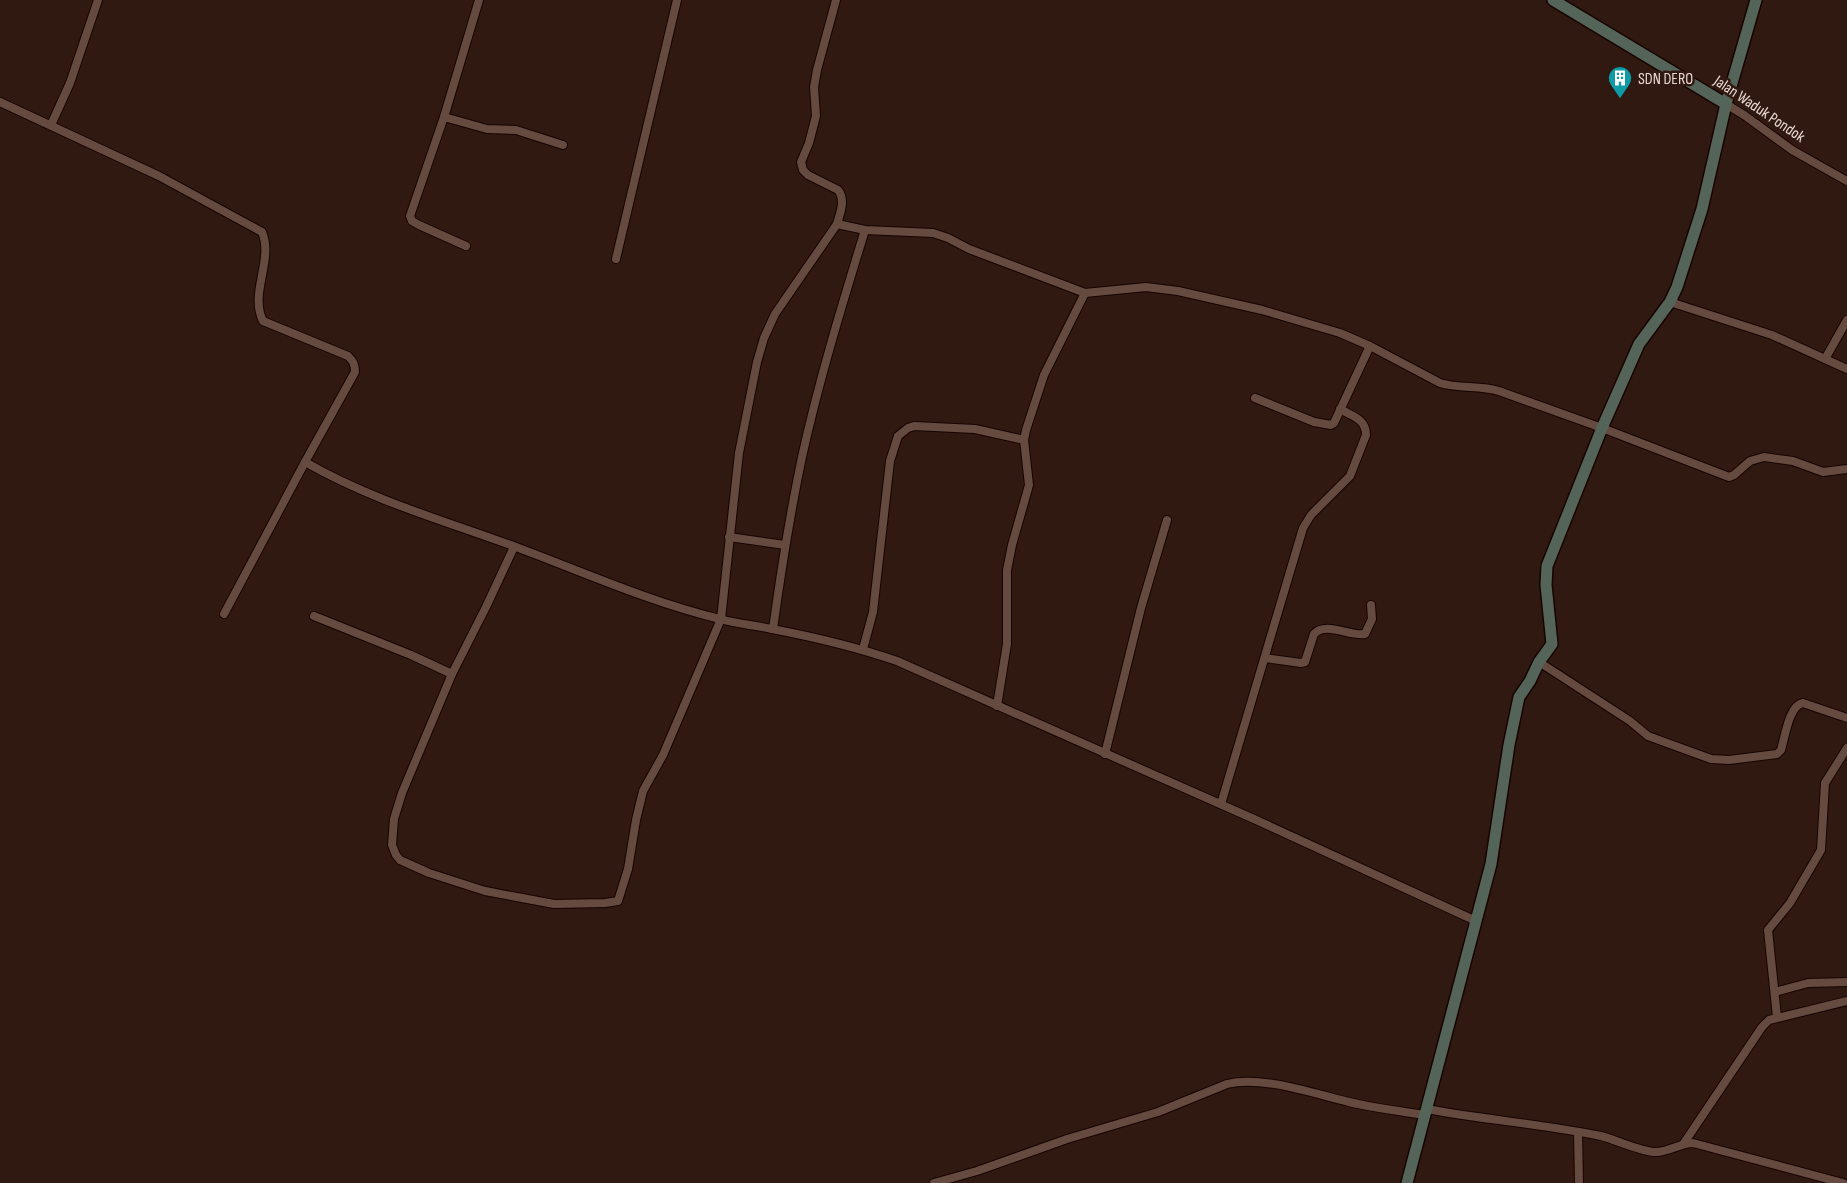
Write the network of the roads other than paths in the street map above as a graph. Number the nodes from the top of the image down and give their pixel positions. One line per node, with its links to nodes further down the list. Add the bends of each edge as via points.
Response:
1 (98, 0): 10 (street, via 70,83)
2 (479, 0): 9 (street)
3 (677, 0): 16 (street)
4 (836, 0): 13 (street, via 814,87 816,116 801,162 808,175 833,186 841,194)
5 (1553, 0): 8 (street, Jalan Waduk Pondok)
6 (1756, 0): 8 (street)
7 (0, 102): 10 (street)
8 (1726, 104): 12 (street, Jalan Waduk Pondok, via 1792,150); 18 (street, via 1702,209)
9 (444, 118): 11 (street, via 487,129 516,130); 15 (street, via 411,208 410,219)
10 (51, 124): 27 (street, via 159,176 263,233 265,249 258,305 263,321 348,356 355,366 355,372)
11 (563, 145)
12 (1847, 181)
13 (837, 224): 14 (street); 30 (street, via 775,314 764,338 739,453)
14 (865, 230): 17 (street, via 933,233); 31 (street, via 805,446)
15 (466, 246)
16 (616, 259)
17 (1085, 293): 20 (street, via 1135,287 1178,291 1262,310 1340,333); 26 (street, via 1044,376)
18 (1670, 302): 21 (street, via 1772,335); 25 (street, via 1639,344)
19 (1847, 320): 21 (street)
20 (1370, 346): 24 (street); 25 (street, via 1440,383 1488,387)
21 (1825, 359): 22 (street)
22 (1847, 369)
23 (1255, 398): 24 (street, via 1328,426 1334,423)
24 (1340, 409): 39 (street, via 1362,421 1366,435 1350,476 1311,515 1303,528)
25 (1602, 428): 28 (street, via 1729,477 1750,461 1764,457 1822,472); 40 (street, via 1547,566 1552,644)
26 (1024, 440): 38 (street, via 975,429 914,426 898,436 890,461 873,612); 42 (street, via 1029,485 1007,570 1007,644)
27 (306, 462): 32 (street, via 378,497); 34 (street)
28 (1847, 469)
29 (1167, 520): 45 (street, via 1141,608)
30 (730, 537): 31 (street); 36 (street)
31 (785, 545): 37 (street)
32 (514, 547): 36 (street, via 608,583); 41 (street)
33 (1371, 604): 39 (street, via 1372,619 1366,634 1322,629 1314,634 1305,662)
34 (224, 614)
35 (314, 616): 41 (street)
36 (720, 619): 37 (street); 41 (street, via 663,755 644,791 620,896 613,903 554,904 485,890 429,873 396,855 392,845 394,819 402,793)
37 (773, 629): 38 (street)
38 (863, 649): 42 (street)
39 (1265, 658): 46 (street)
40 (1539, 662): 43 (street, via 1648,736 1711,759 1777,754 1792,710 1799,703); 47 (street, via 1519,698 1491,864)
41 (452, 674)
42 (997, 706): 45 (street)
43 (1847, 718)
44 (1847, 748): 49 (street, via 1826,782 1821,850 1784,912 1769,928)
45 (1105, 754): 46 (street)
46 (1221, 804): 47 (street)
47 (1476, 921): 52 (street)
48 (1847, 982): 49 (street, via 1808,983)
49 (1775, 992): 51 (street)
50 (1847, 1001): 51 (street)
51 (1777, 1017): 54 (street, via 1762,1027)
52 (1426, 1112): 53 (street); 55 (street, via 1375,1108 1293,1088 1239,1082 1158,1112); 56 (street)
53 (1578, 1132): 54 (street, via 1648,1151 1662,1151); 57 (street)
54 (1684, 1143): 58 (street, via 1703,1145)
55 (934, 1183)
56 (1407, 1183)
57 (1579, 1183)
58 (1843, 1183)

